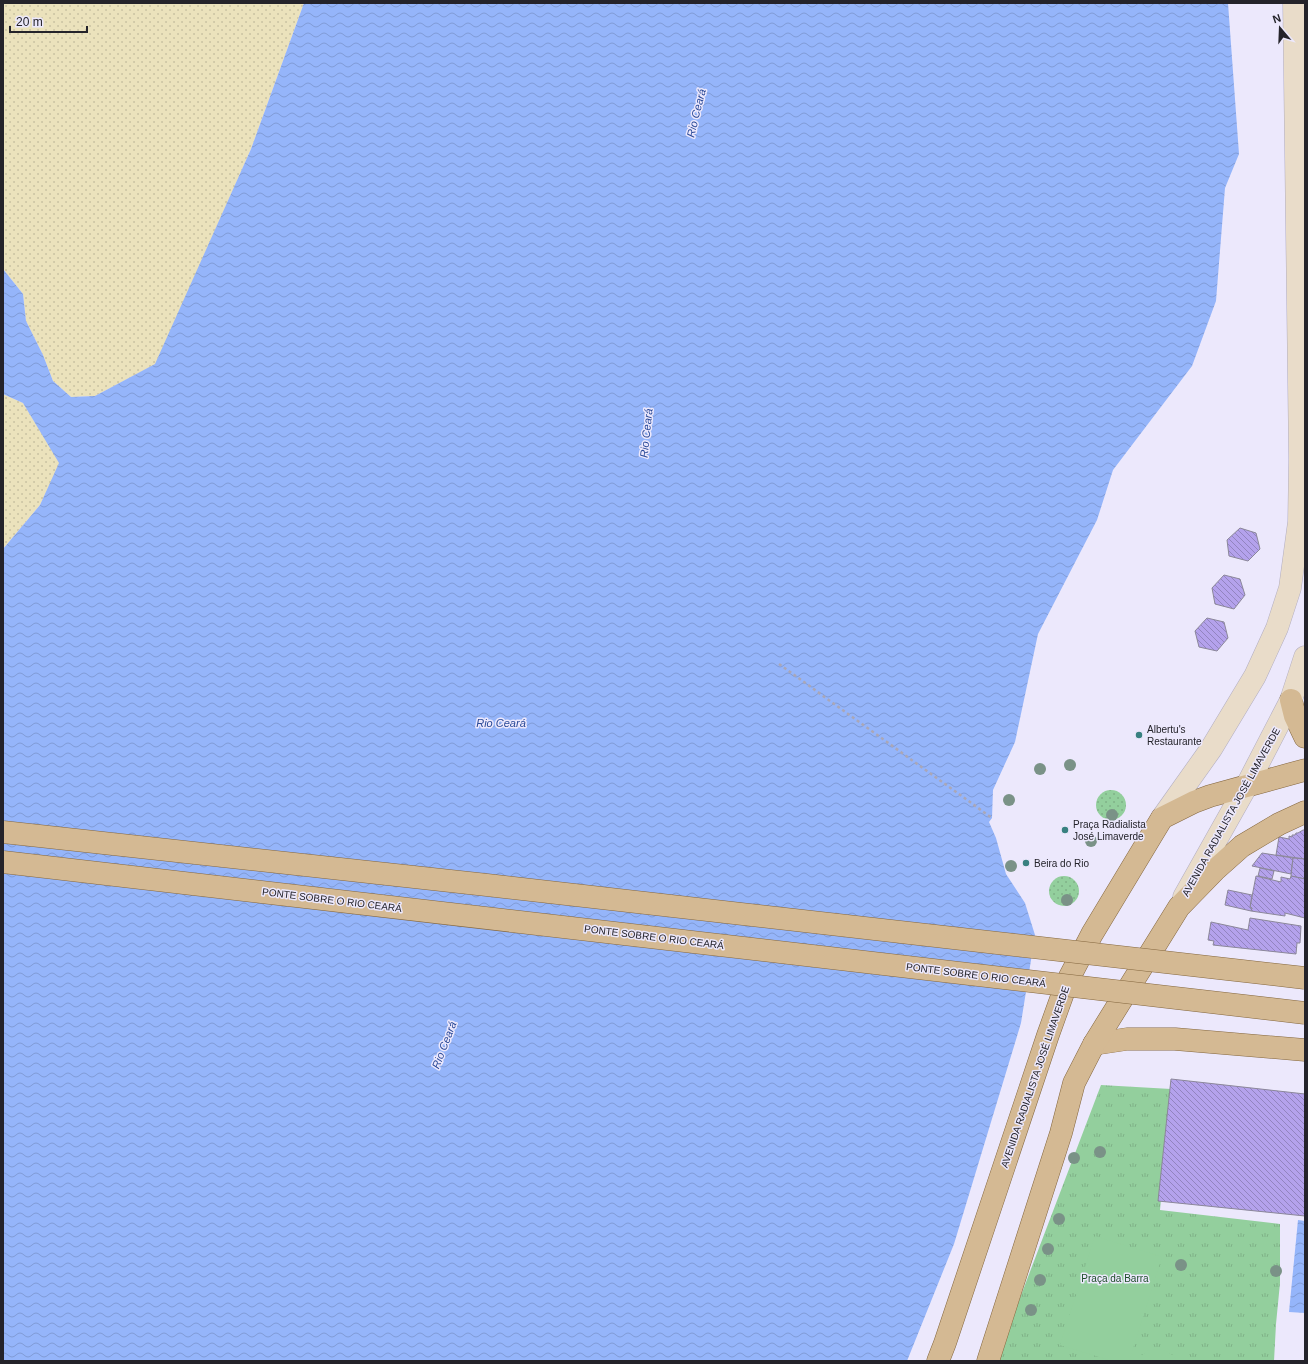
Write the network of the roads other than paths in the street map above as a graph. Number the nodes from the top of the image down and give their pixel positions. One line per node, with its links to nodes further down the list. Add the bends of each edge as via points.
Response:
1 (1294, 3): 8 (main road, AVENIDA RADIALISTA JOSÉ LIMAVERDE, via 1300,459 1299,522 1290,588 1277,628 1255,676 1211,749)
2 (1305, 657): 3 (main road, AVENIDA RADIALISTA JOSÉ LIMAVERDE)
3 (1291, 700): 4 (main road); 6 (main road, AVENIDA RADIALISTA JOSÉ LIMAVERDE)
4 (1305, 737)
5 (1305, 770): 6 (main road)
6 (1247, 785): 8 (main road, via 1194,802); 11 (main road, AVENIDA RADIALISTA JOSÉ LIMAVERDE)
7 (1305, 812): 11 (main road, via 1242,846)
8 (1162, 818): 16 (main road, AVENIDA RADIALISTA JOSÉ LIMAVERDE, via 1092,934 1067,982)
9 (3, 832): 12 (main road, bridge)
10 (3, 862): 13 (main road, PONTE SOBRE O RIO CEARÁ, bridge)
11 (1179, 907): 14 (main road, AVENIDA RADIALISTA JOSÉ LIMAVERDE)
12 (1305, 978)
13 (1305, 1012)
14 (1094, 1044): 15 (main road, via 1127,1039 1175,1039); 17 (main road, AVENIDA RADIALISTA JOSÉ LIMAVERDE, via 1074,1083 1061,1133)
15 (1305, 1050)
16 (938, 1361)
17 (988, 1361)

